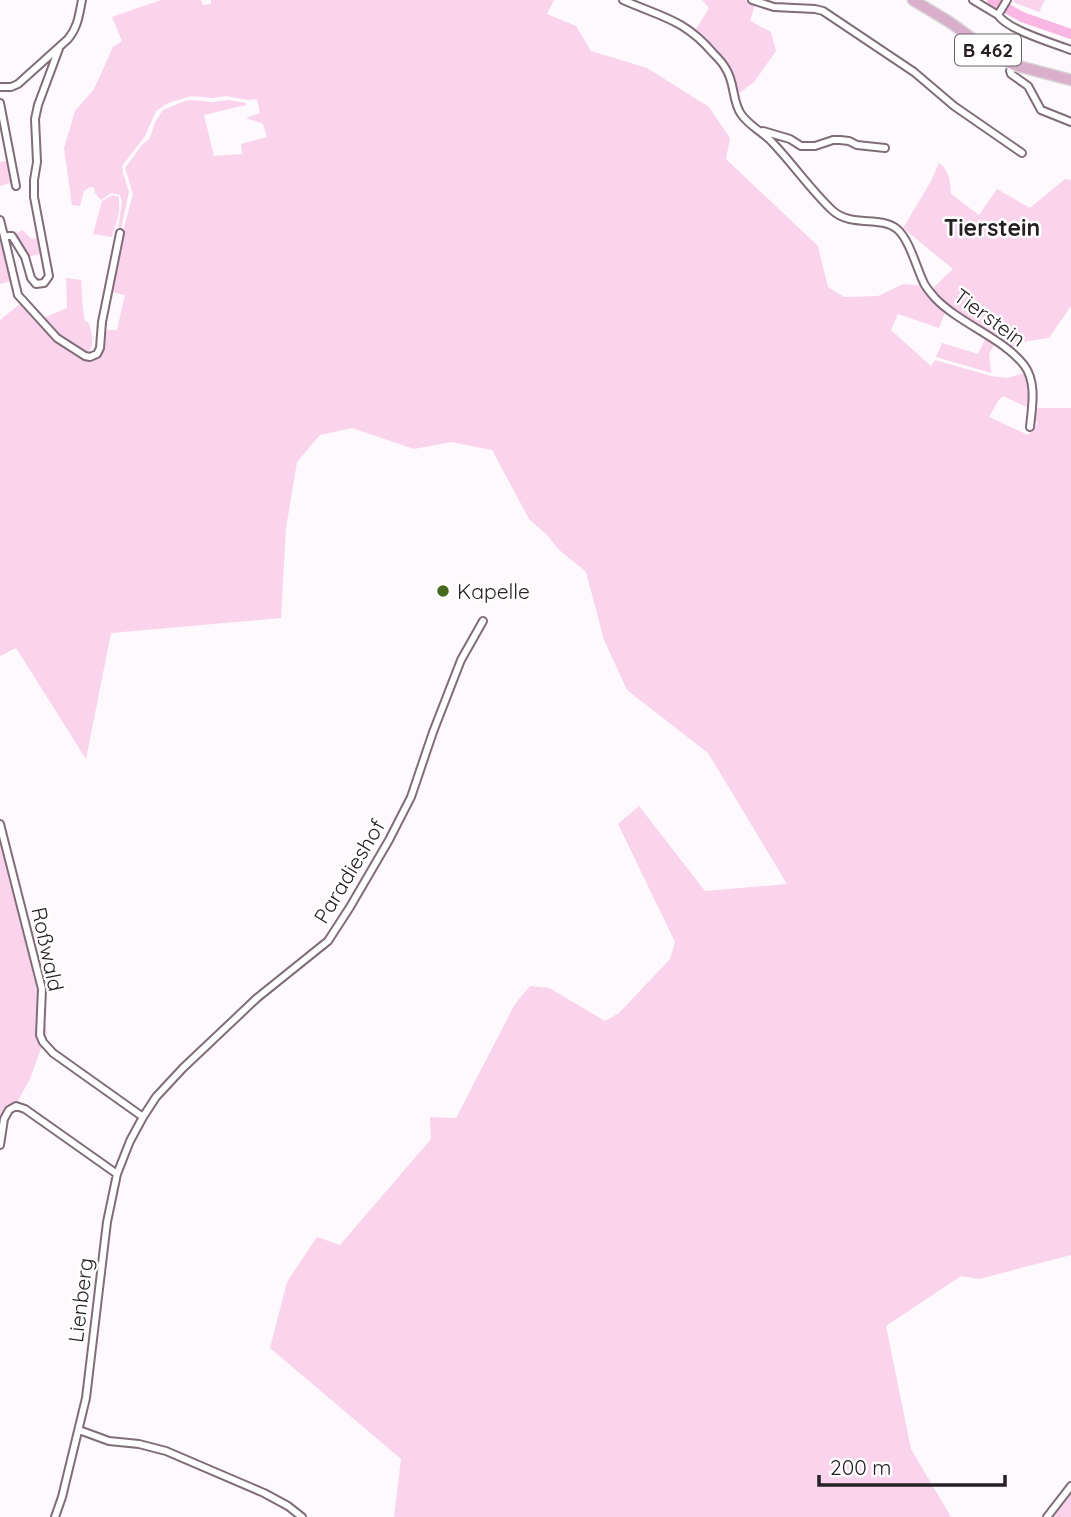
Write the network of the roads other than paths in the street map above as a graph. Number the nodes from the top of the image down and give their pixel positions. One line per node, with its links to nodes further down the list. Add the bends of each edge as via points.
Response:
1 (82, 0): 8 (street, via 75,31)
2 (623, 0): 15 (street, Tierstein, via 678,22 703,40 726,69 742,116)
3 (752, 0): 17 (street, via 774,8 823,11)
4 (913, 0): 10 (main road, B 462)
5 (973, 0): 7 (street)
6 (1006, 1): 7 (street)
7 (999, 13): 9 (street, via 999,19 1010,25)
8 (60, 46): 12 (street, via 19,84); 21 (street, via 35,119 34,197 47,280 34,282 18,245 12,236)
9 (1071, 50)
10 (1014, 65): 11 (main road, B 462); 14 (street, via 1011,74 1028,86 1041,110)
11 (1071, 80)
12 (0, 87)
13 (0, 103): 18 (street)
14 (1071, 122)
15 (761, 131): 16 (street, via 801,146 840,140); 22 (street, Tierstein, via 835,213 883,222 901,232 924,284 936,299 1022,363 1031,381)
16 (885, 148)
17 (1022, 153)
18 (16, 186)
19 (0, 220): 21 (street)
20 (120, 233): 21 (street, via 100,348 90,357 57,338 18,295)
21 (4, 236)
22 (1030, 427)
23 (483, 621): 25 (street, Paradieshof, via 461,660 411,797 328,941 235,1017 156,1097)
24 (0, 824): 25 (street, Roßwald, via 42,989 43,1042)
25 (143, 1117): 27 (street, Lienberg)
26 (0, 1145): 27 (street, via 5,1118 16,1106)
27 (117, 1174): 28 (street, Lienberg)
28 (79, 1430): 30 (street, Lienberg); 31 (street, via 108,1441 166,1451 264,1493)
29 (1071, 1486): 32 (street)
30 (55, 1517)
31 (302, 1517)
32 (1046, 1517)

